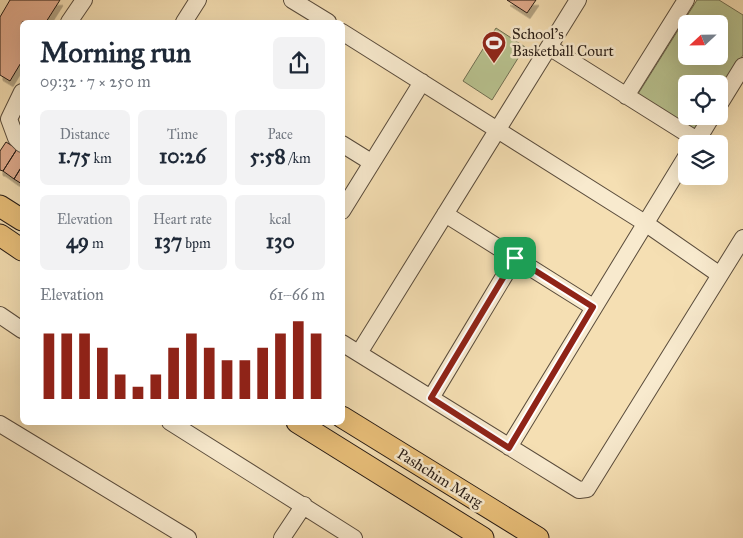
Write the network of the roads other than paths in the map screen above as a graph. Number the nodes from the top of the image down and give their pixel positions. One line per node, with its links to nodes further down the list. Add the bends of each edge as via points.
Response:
1 (84, 0): 6 (street)
2 (198, 0): 7 (street)
3 (292, 0): 8 (street)
4 (578, 0): 10 (street)
5 (686, 0): 15 (street)
6 (70, 20)
7 (185, 20)
8 (325, 20)
9 (345, 34): 12 (street)
10 (548, 47): 15 (street); 16 (street)
11 (743, 66): 13 (street)
12 (422, 82): 16 (street); 20 (street)
13 (728, 90)
14 (20, 96): 18 (street, via 9,119)
15 (626, 96): 17 (street)
16 (497, 129): 24 (street); 26 (street)
17 (685, 135)
18 (20, 142)
19 (345, 146): 20 (street)
20 (372, 162): 23 (street)
21 (678, 170): 26 (street)
22 (0, 206): 25 (main road)
23 (345, 206)
24 (444, 214): 30 (street); 36 (street)
25 (20, 219)
26 (645, 223): 31 (street); 32 (street)
27 (0, 235): 29 (main road)
28 (743, 238): 31 (street)
29 (20, 249)
30 (515, 258): 32 (street); 37 (street)
31 (720, 275): 43 (street, via 587,489 579,490)
32 (593, 307): 43 (street)
33 (0, 315): 34 (street)
34 (20, 329)
35 (345, 345): 36 (street)
36 (359, 353): 37 (street)
37 (431, 398): 43 (street)
38 (345, 419): 49 (main road, Pashchim Marg)
39 (0, 424): 42 (street)
40 (175, 425): 44 (street)
41 (302, 425): 48 (main road, Pashchim Marg)
42 (20, 428): 45 (street)
43 (509, 448)
44 (304, 505): 46 (street); 47 (street)
45 (188, 538)
46 (282, 538)
47 (354, 538)
48 (483, 538)
49 (538, 538)

